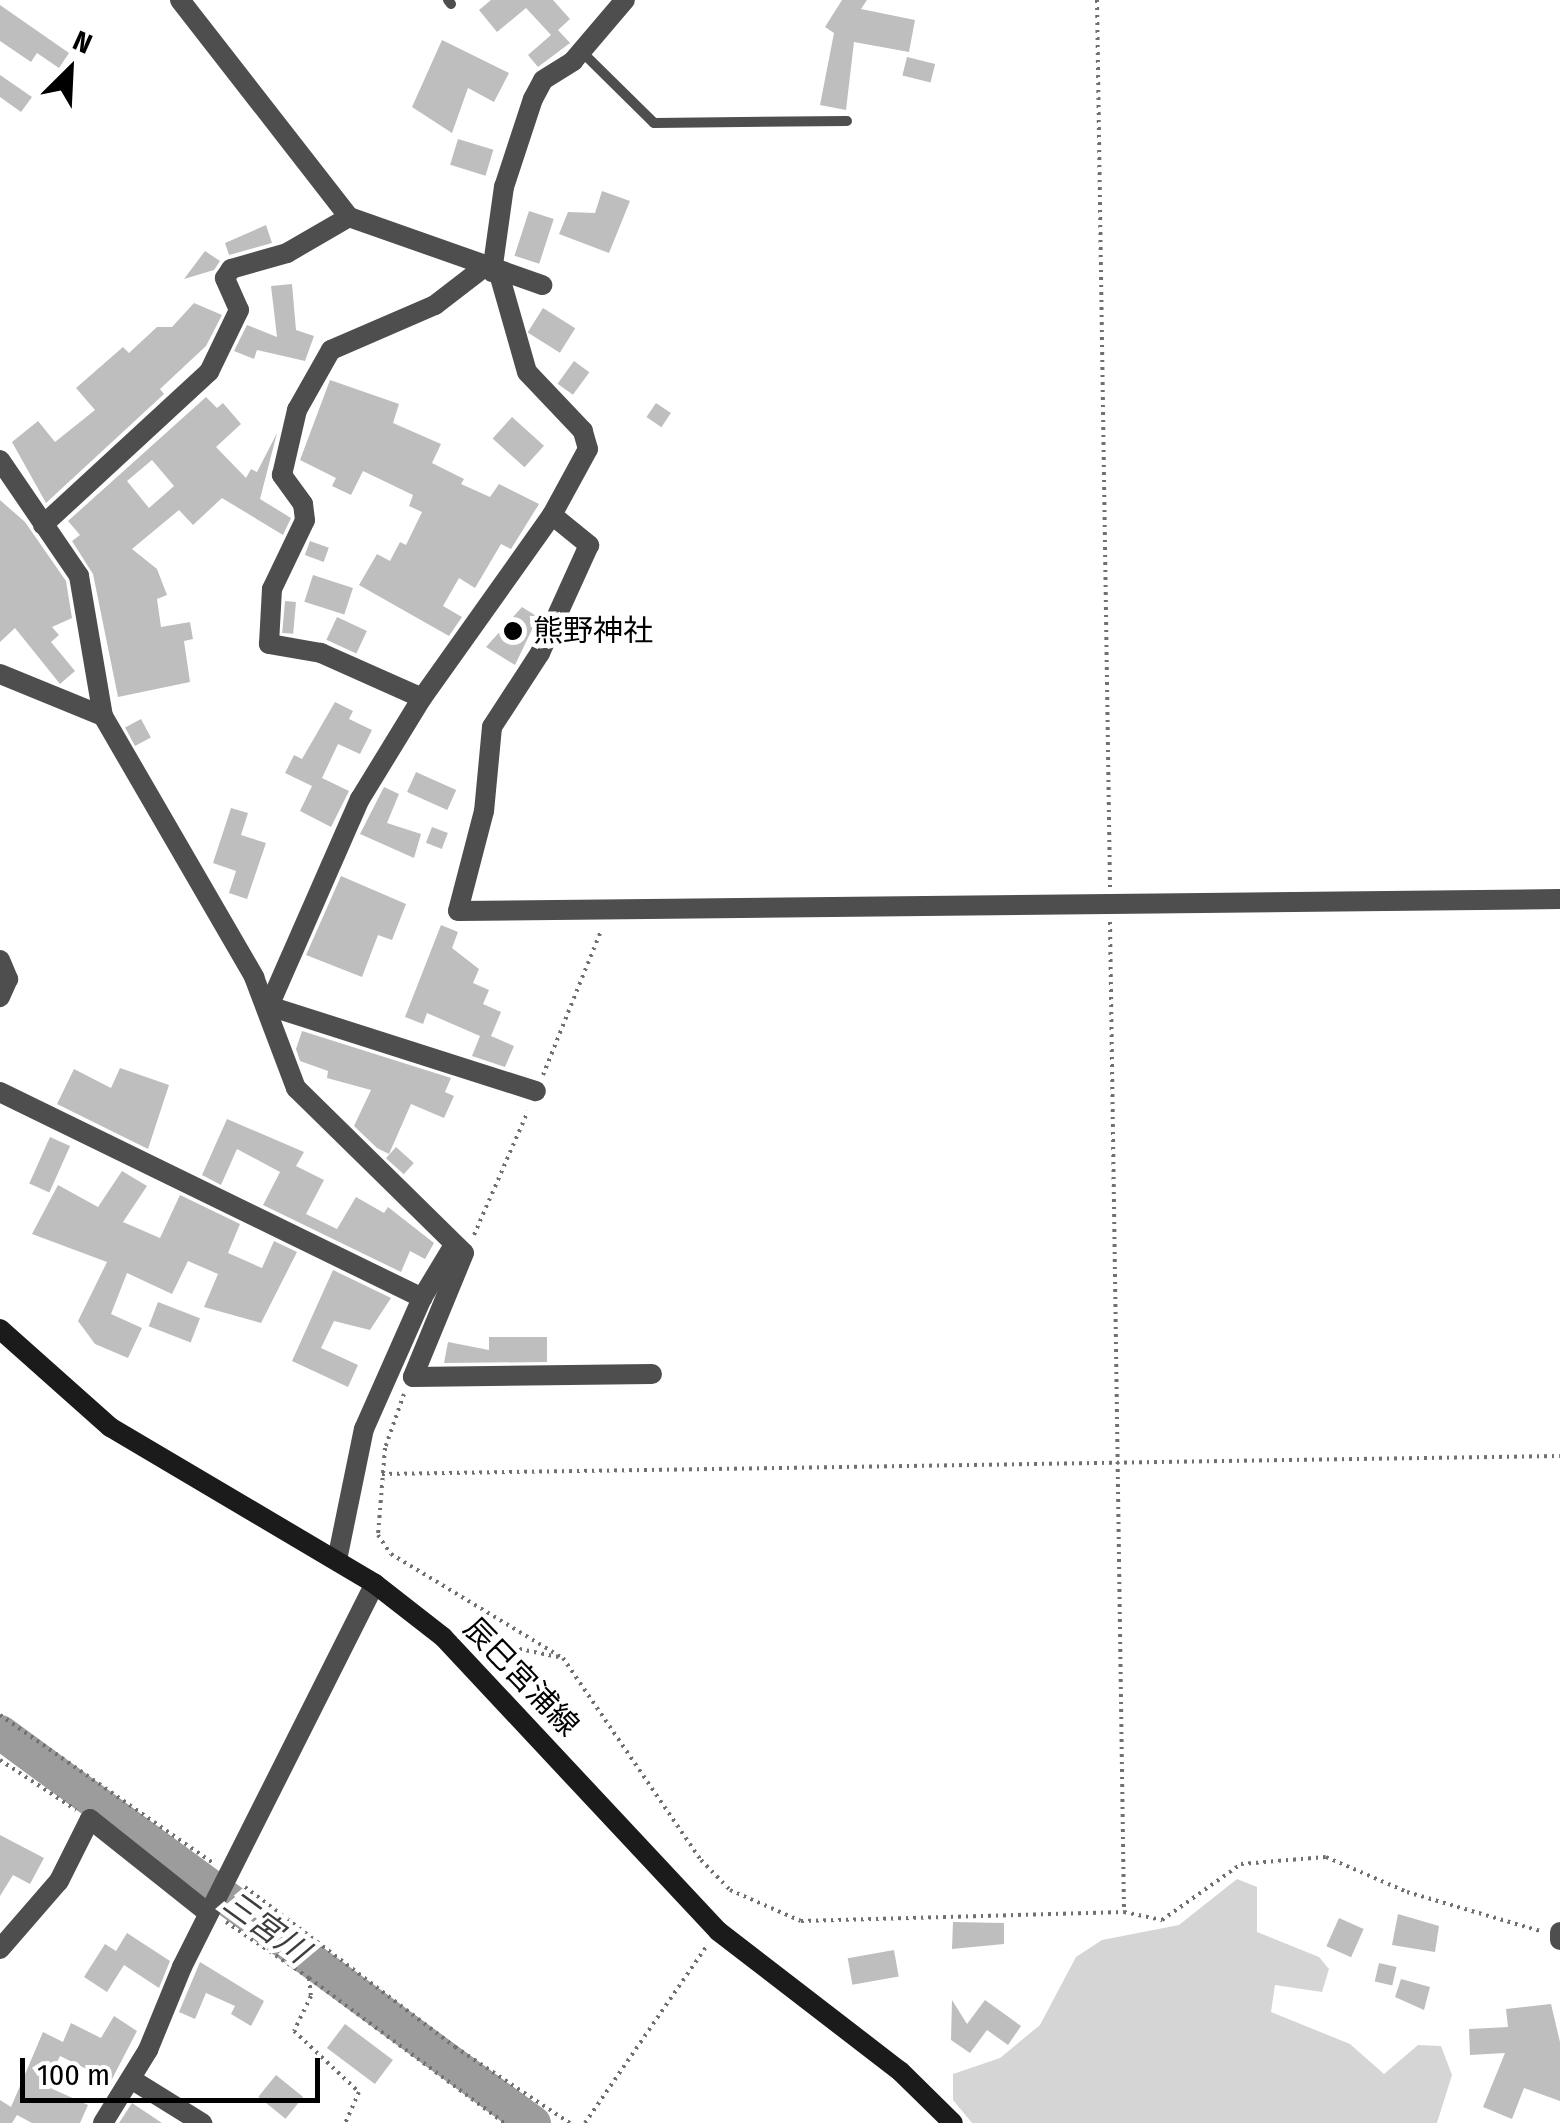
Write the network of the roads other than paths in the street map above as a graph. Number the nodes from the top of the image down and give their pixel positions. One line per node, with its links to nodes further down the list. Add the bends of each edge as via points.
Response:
1 (180, 0): 5 (street)
2 (625, 0): 3 (street)
3 (582, 52): 4 (lane, via 654,123); 6 (street, via 542,80 533,99 504,187)
4 (847, 121)
5 (348, 217): 6 (street); 10 (street, via 288,253 231,270 225,278 239,310 209,372)
6 (491, 271): 7 (street); 9 (street, via 527,372 589,441); 12 (street, via 435,305 332,350 297,410 282,475 305,520 272,588 269,644 321,653)
7 (542, 285)
8 (0, 460): 10 (street)
9 (552, 515): 12 (street); 14 (street, via 589,545 540,654 492,728 484,811 458,910)
10 (42, 525): 13 (street, via 78,576)
11 (0, 674): 13 (street)
12 (422, 698): 17 (street, via 340,838)
13 (103, 716): 17 (street)
14 (1560, 899)
15 (0, 960): 16 (street, via 8,979)
16 (0, 998)
17 (269, 1006): 18 (street); 20 (street, via 296,1088 439,1223)
18 (536, 1091)
19 (0, 1092): 21 (street)
20 (454, 1245): 21 (street); 23 (street, via 464,1254 413,1376)
21 (422, 1298): 24 (street, via 364,1428)
22 (0, 1330): 24 (main road, 辰巳宮浦線, via 110,1426)
23 (652, 1374)
24 (337, 1560): 25 (main road, 辰巳宮浦線)
25 (375, 1584): 26 (street); 31 (main road, 辰巳宮浦線, via 447,1641 718,1930 900,2070)
26 (208, 1913): 27 (street, via 90,1819 59,1881); 28 (street)
27 (0, 1949)
28 (131, 2079): 29 (street); 30 (street)
29 (103, 2123)
30 (202, 2123)
31 (953, 2123)

